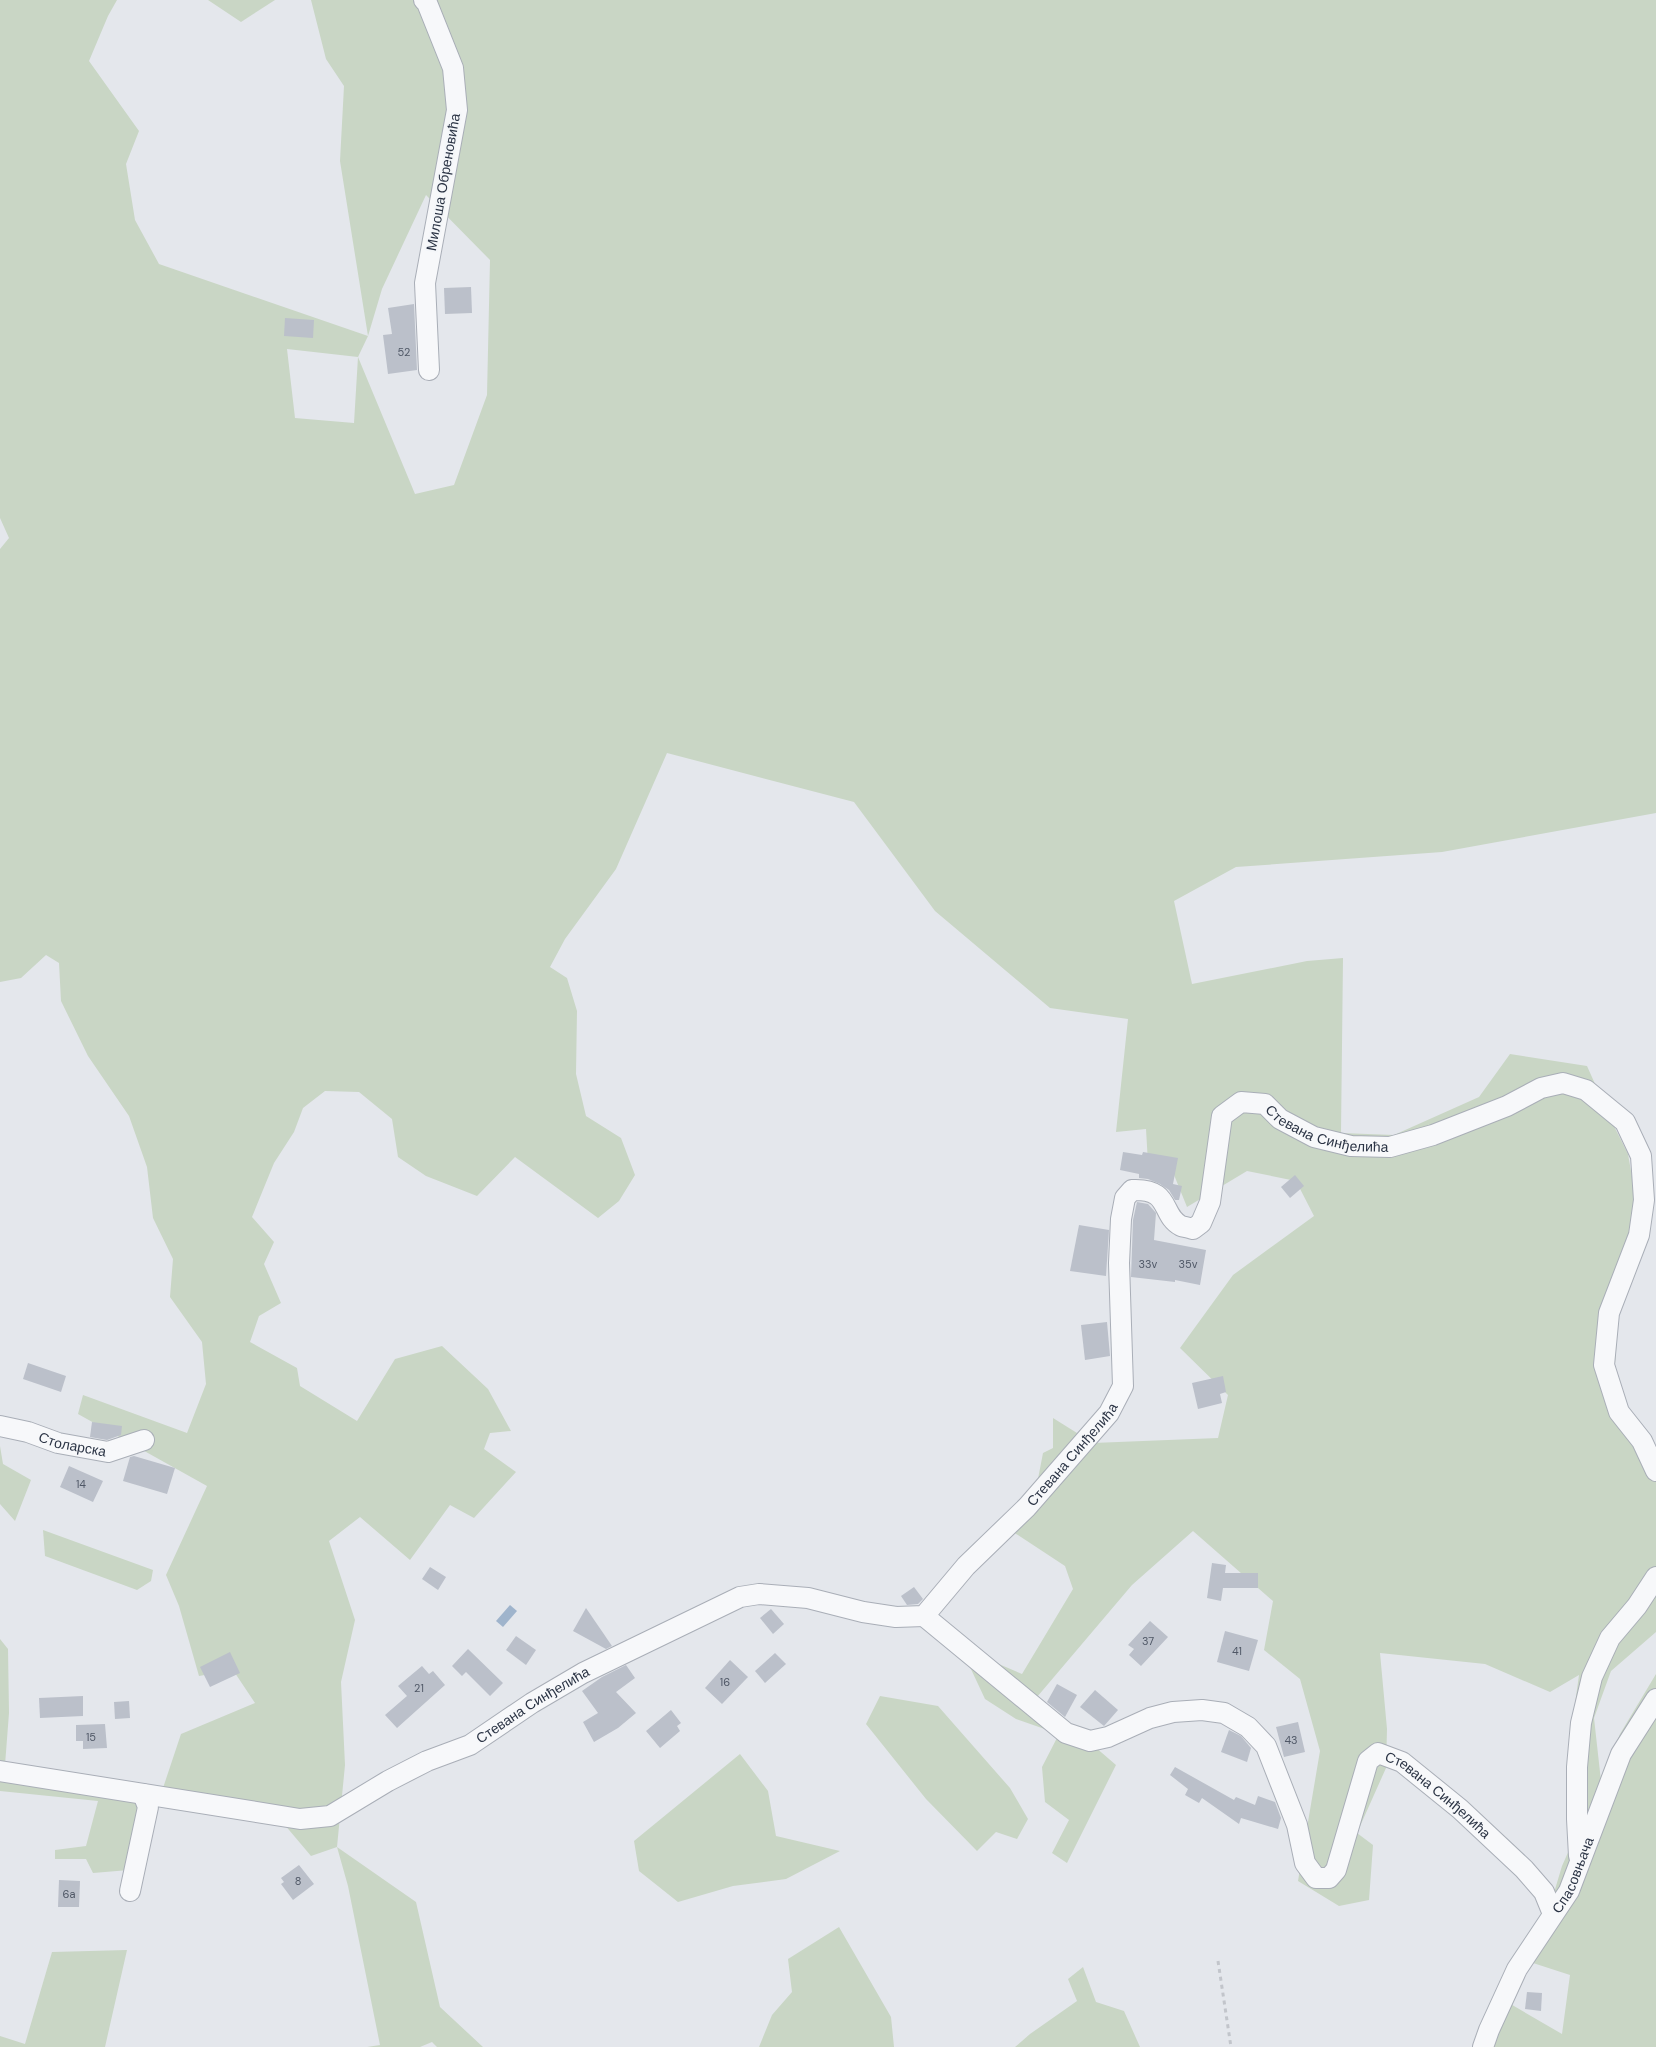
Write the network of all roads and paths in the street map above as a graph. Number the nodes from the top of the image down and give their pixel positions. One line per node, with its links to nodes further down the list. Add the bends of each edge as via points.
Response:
1 (424, 0): 2 (street, Милоша Обреновића, via 453,68 457,110 426,283)
2 (429, 370)
3 (0, 1426): 4 (street, Столарска, via 58,1443 108,1452)
4 (144, 1440)
5 (1656, 1471): 7 (street, Стевана Синђелића, via 1642,1441 1619,1412 1604,1365 1609,1313 1639,1235 1644,1200 1641,1156 1625,1122 1586,1090 1563,1083 1540,1088 1507,1106 1433,1135 1390,1147 1351,1146 1314,1137 1280,1119 1265,1104 1241,1102 1222,1116 1210,1202 1201,1223 1194,1229 1180,1226 1160,1197 1144,1190 1132,1190 1125,1198 1119,1263 1123,1386 1109,1413 1027,1506 966,1566)
6 (1656, 1577): 11 (street, via 1610,1638 1592,1677 1581,1722 1577,1767)
7 (924, 1616): 10 (street, Стевана Синђелића, via 888,1616 808,1598 759,1594 740,1597 583,1672 470,1746 427,1761 330,1816 300,1819); 13 (street, Стевана Синђелића, via 1066,1733 1090,1741 1108,1737 1150,1718 1202,1710 1224,1713 1248,1726 1266,1746 1297,1825 1305,1863 1316,1878 1329,1878 1336,1870 1368,1762 1378,1753 1402,1762 1524,1869 1544,1892)
8 (1656, 1699): 11 (street, Спасовњача, via 1621,1754)
9 (0, 1771): 10 (street, Стевана Синђелића)
10 (143, 1794): 12 (street, via 148,1807)
11 (1580, 1864): 13 (street, Спасовњача, via 1569,1891)
12 (130, 1891)
13 (1553, 1914): 16 (street, Спасовњача, via 1517,1969)
14 (1218, 1961): 15 (path)
15 (1231, 2047)
16 (1483, 2047)

